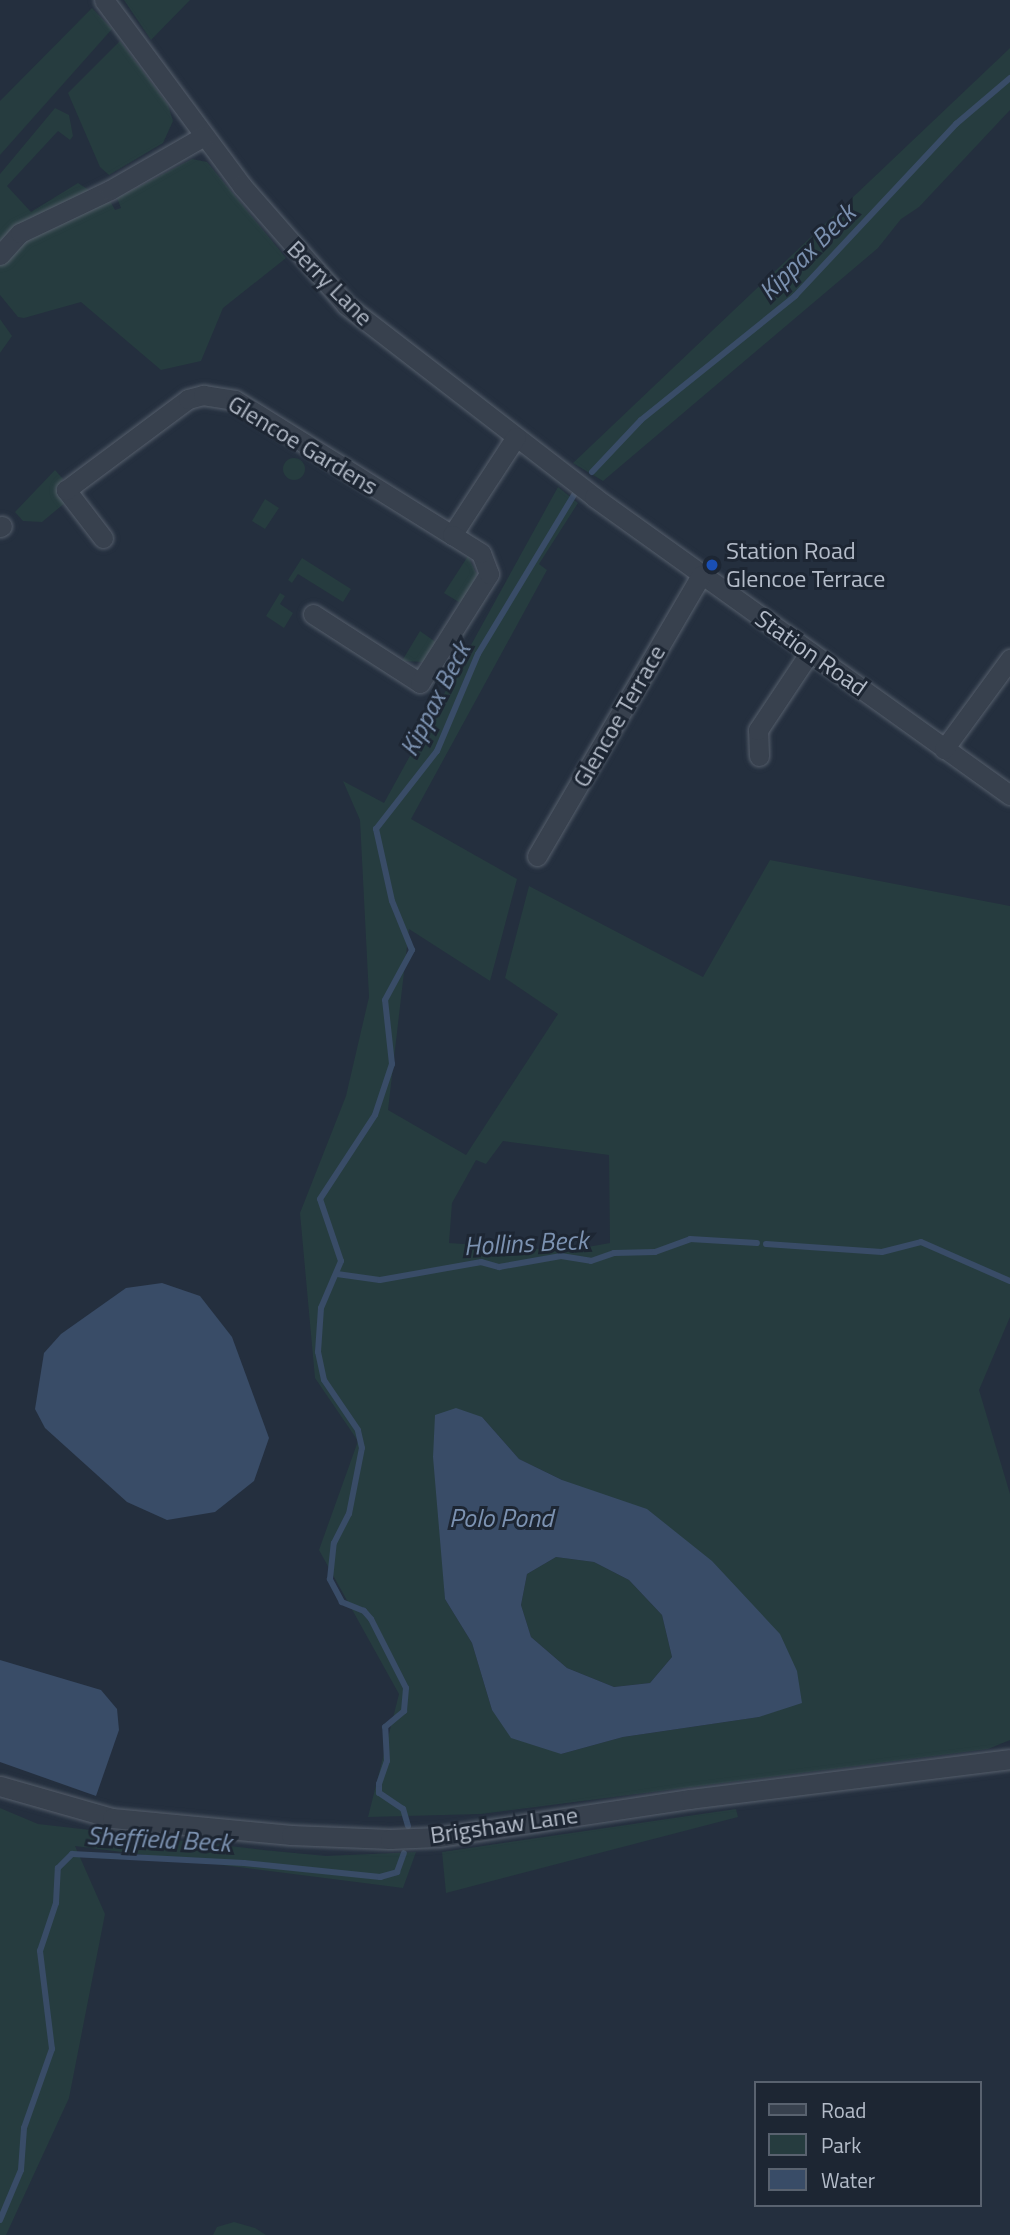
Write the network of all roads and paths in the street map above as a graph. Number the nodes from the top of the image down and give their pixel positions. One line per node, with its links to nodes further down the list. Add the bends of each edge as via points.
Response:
1 (104, 0): 2 (street, Berry Lane)
2 (204, 136): 3 (street, via 110,190 20,233); 4 (street, Berry Lane, via 346,305)
3 (0, 256)
4 (478, 409): 5 (street, Station Road)
5 (516, 437): 6 (street); 8 (street, Station Road)
6 (452, 536): 7 (street, Glencoe Gardens, via 235,400 203,395 174,406 66,490); 9 (street, Glencoe Gardens, via 481,554 489,574 420,683)
7 (103, 538)
8 (701, 575): 10 (street, Station Road); 15 (street, Glencoe Terrace)
9 (313, 614)
10 (810, 652): 12 (street, Station Road); 13 (street, via 758,730)
11 (1010, 659): 12 (street)
12 (944, 749): 14 (street, Station Road)
13 (759, 756)
14 (1010, 795)
15 (537, 856)
16 (1010, 1759): 17 (street, Brigshaw Lane, via 690,1798 438,1837 390,1839 302,1836 112,1818)
17 (0, 1786)

